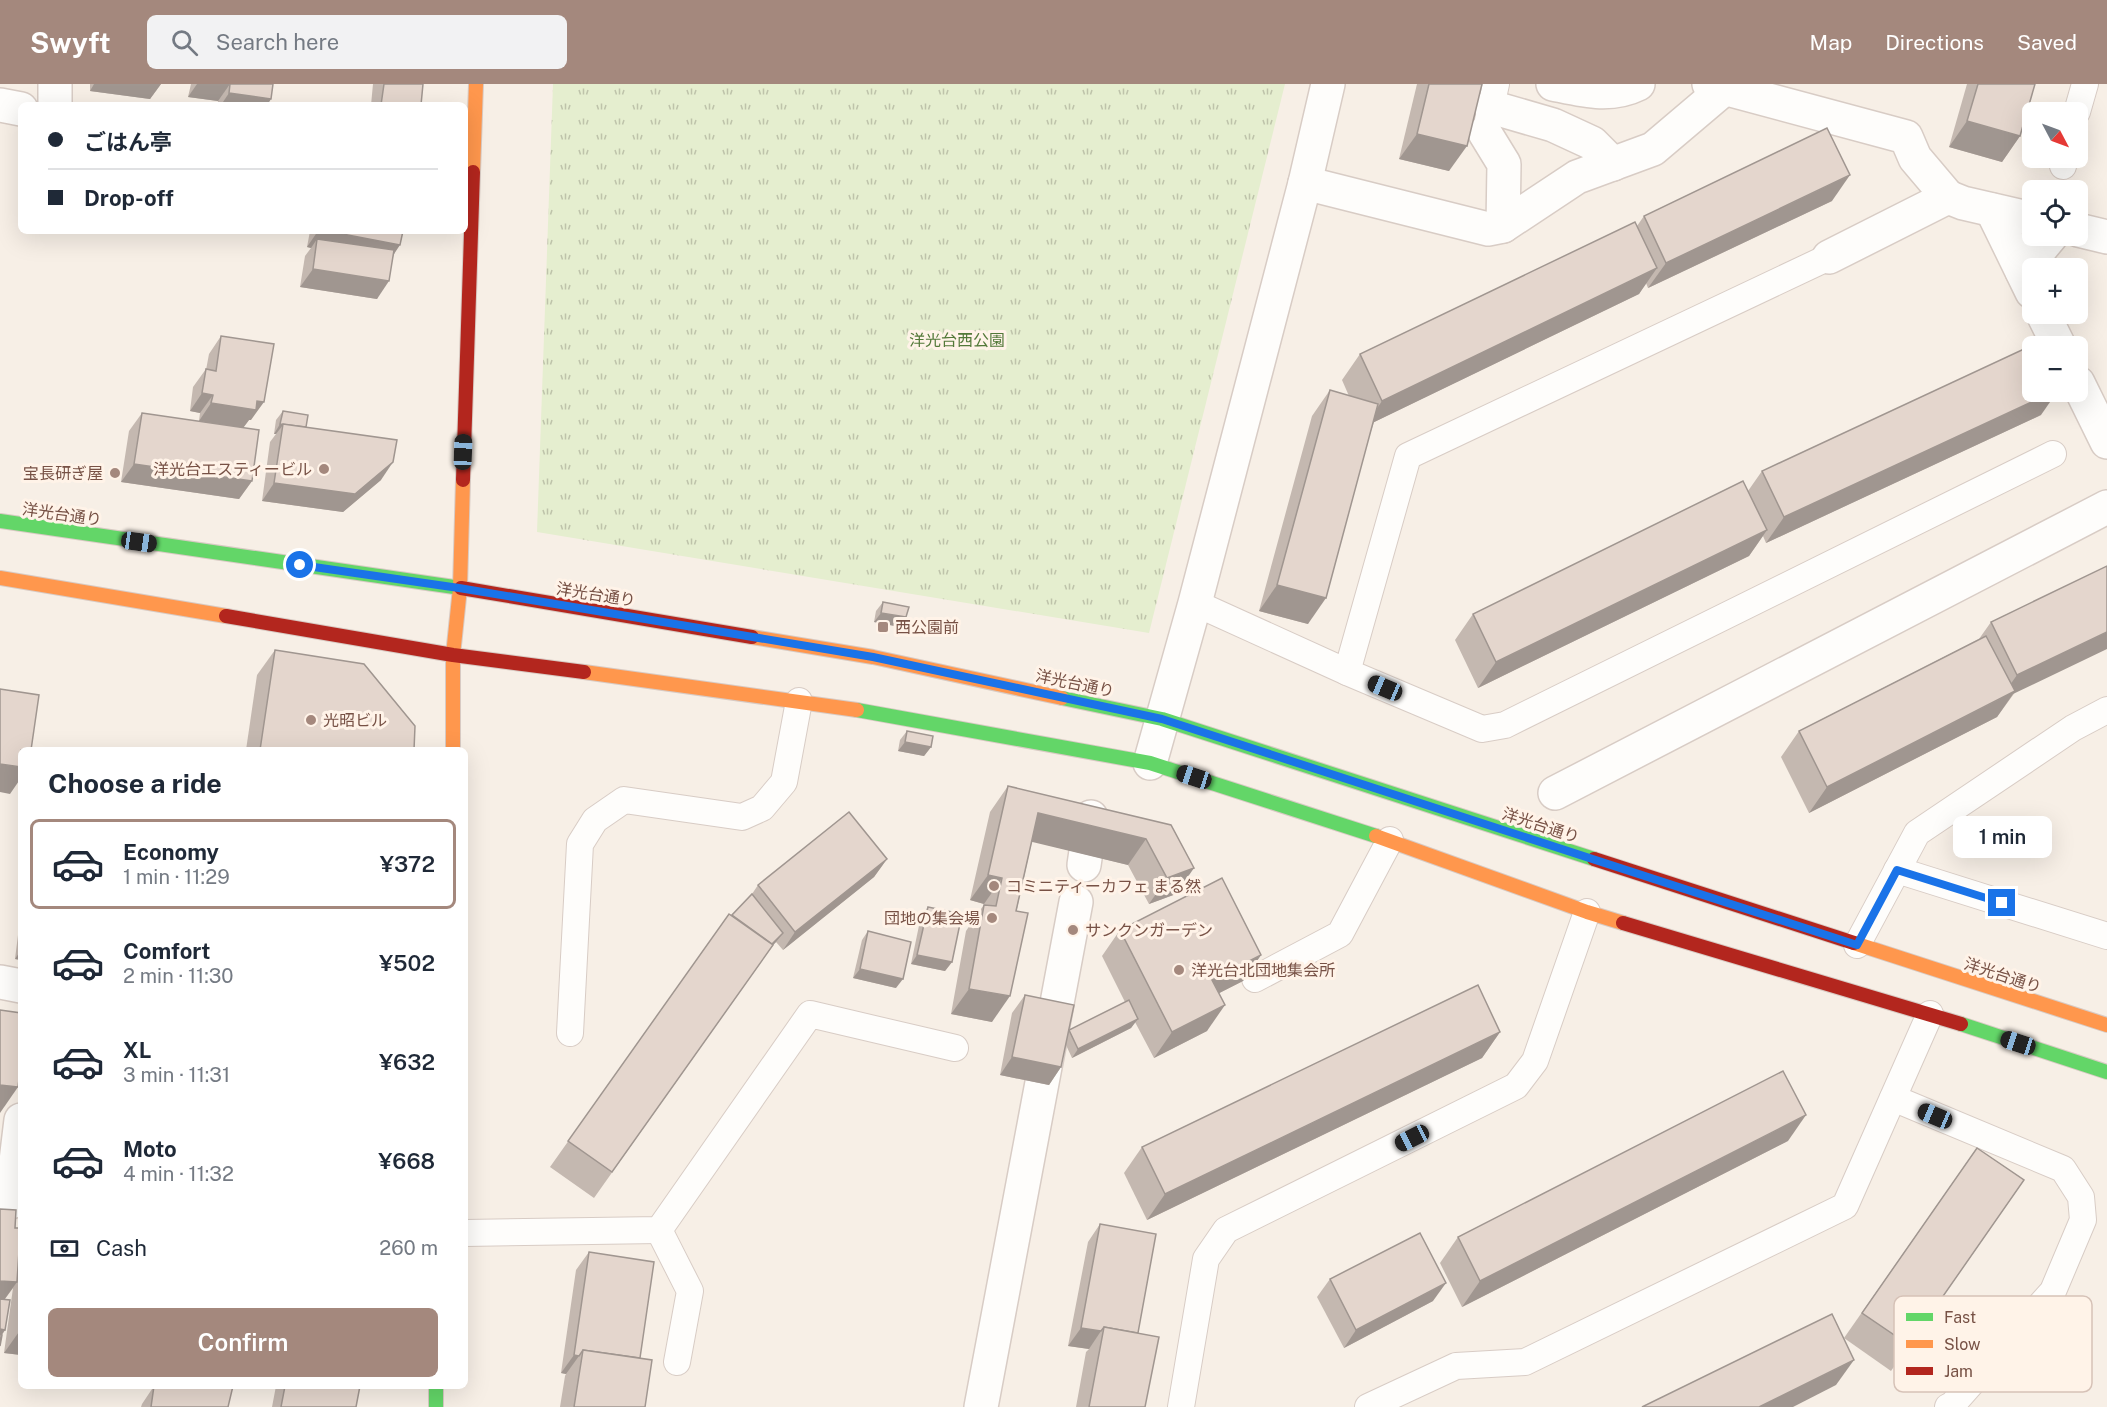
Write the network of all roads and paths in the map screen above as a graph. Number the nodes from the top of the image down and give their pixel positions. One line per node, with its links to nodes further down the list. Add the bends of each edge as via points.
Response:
1 (55, 84): 8 (street)
2 (476, 84): 14 (street)
3 (1328, 84): 15 (street)
4 (1553, 84): 5 (street, via 1597,93 1626,90)
5 (1638, 84)
6 (2085, 84): 9 (lane)
7 (1717, 86): 13 (street, via 1653,149); 16 (street, via 1906,137 1915,158)
8 (54, 102)
9 (2080, 102)
10 (0, 105): 11 (street)
11 (18, 108)
12 (1490, 108): 13 (street, via 1552,125 1592,143); 20 (street, via 1504,164)
13 (1613, 164): 20 (street, via 1577,177)
14 (469, 172): 18 (street)
15 (1305, 183): 20 (street, via 1488,230); 33 (street)
16 (1948, 197): 17 (street); 24 (street)
17 (1992, 210): 19 (street); 25 (street)
18 (468, 214)
19 (2022, 217)
20 (1503, 226)
21 (2088, 232): 23 (street)
22 (468, 234): 32 (street)
23 (2107, 237)
24 (1829, 257): 35 (lane, via 1408,456)
25 (2022, 272)
26 (2087, 402): 27 (street)
27 (2107, 442)
28 (2052, 454): 35 (lane, via 1505,725 1482,729)
29 (2107, 507): 41 (street)
30 (0, 522): 32 (street, 洋光台通り)
31 (0, 578): 34 (street)
32 (459, 588): 34 (street); 38 (street, 洋光台通り, via 873,657)
33 (1195, 603): 35 (lane); 38 (street)
34 (453, 655): 36 (street); 39 (street)
35 (1347, 672)
36 (799, 701): 40 (street); 55 (lane, via 784,782 762,808 742,817 624,800 595,820 580,844)
37 (2107, 710): 45 (lane, via 2073,728 1917,833)
38 (1162, 719): 40 (street); 49 (street, 洋光台通り)
39 (453, 747)
40 (1150, 763): 43 (street)
41 (1555, 794)
42 (1091, 817): 44 (street)
43 (1390, 840): 47 (street); 50 (lane, via 1340,934)
44 (1084, 865)
45 (1897, 870): 48 (lane); 49 (lane)
46 (1076, 902): 68 (street)
47 (1587, 912): 53 (street); 69 (lane, via 1535,1061 1516,1086 1226,1230 1206,1259)
48 (2107, 936)
49 (1857, 945): 54 (street, 洋光台通り)
50 (1255, 979)
51 (0, 982): 52 (street)
52 (18, 985)
53 (1930, 1014): 57 (street); 58 (lane)
54 (2107, 1026)
55 (570, 1033)
56 (955, 1048): 61 (lane, via 810,1014)
57 (2107, 1072)
58 (1893, 1098): 63 (lane, via 2063,1169 2081,1197 2084,1221); 70 (lane, via 1845,1206 1525,1362 1456,1366)
59 (18, 1145): 60 (street, via 11,1202)
60 (0, 1200)
61 (659, 1230): 62 (lane); 64 (lane, via 690,1291)
62 (468, 1233)
63 (2049, 1296)
64 (677, 1362)
65 (436, 1389): 67 (street)
66 (1964, 1392): 71 (lane)
67 (436, 1407)
68 (981, 1407)
69 (1181, 1407)
70 (1368, 1407)
71 (1948, 1407)

